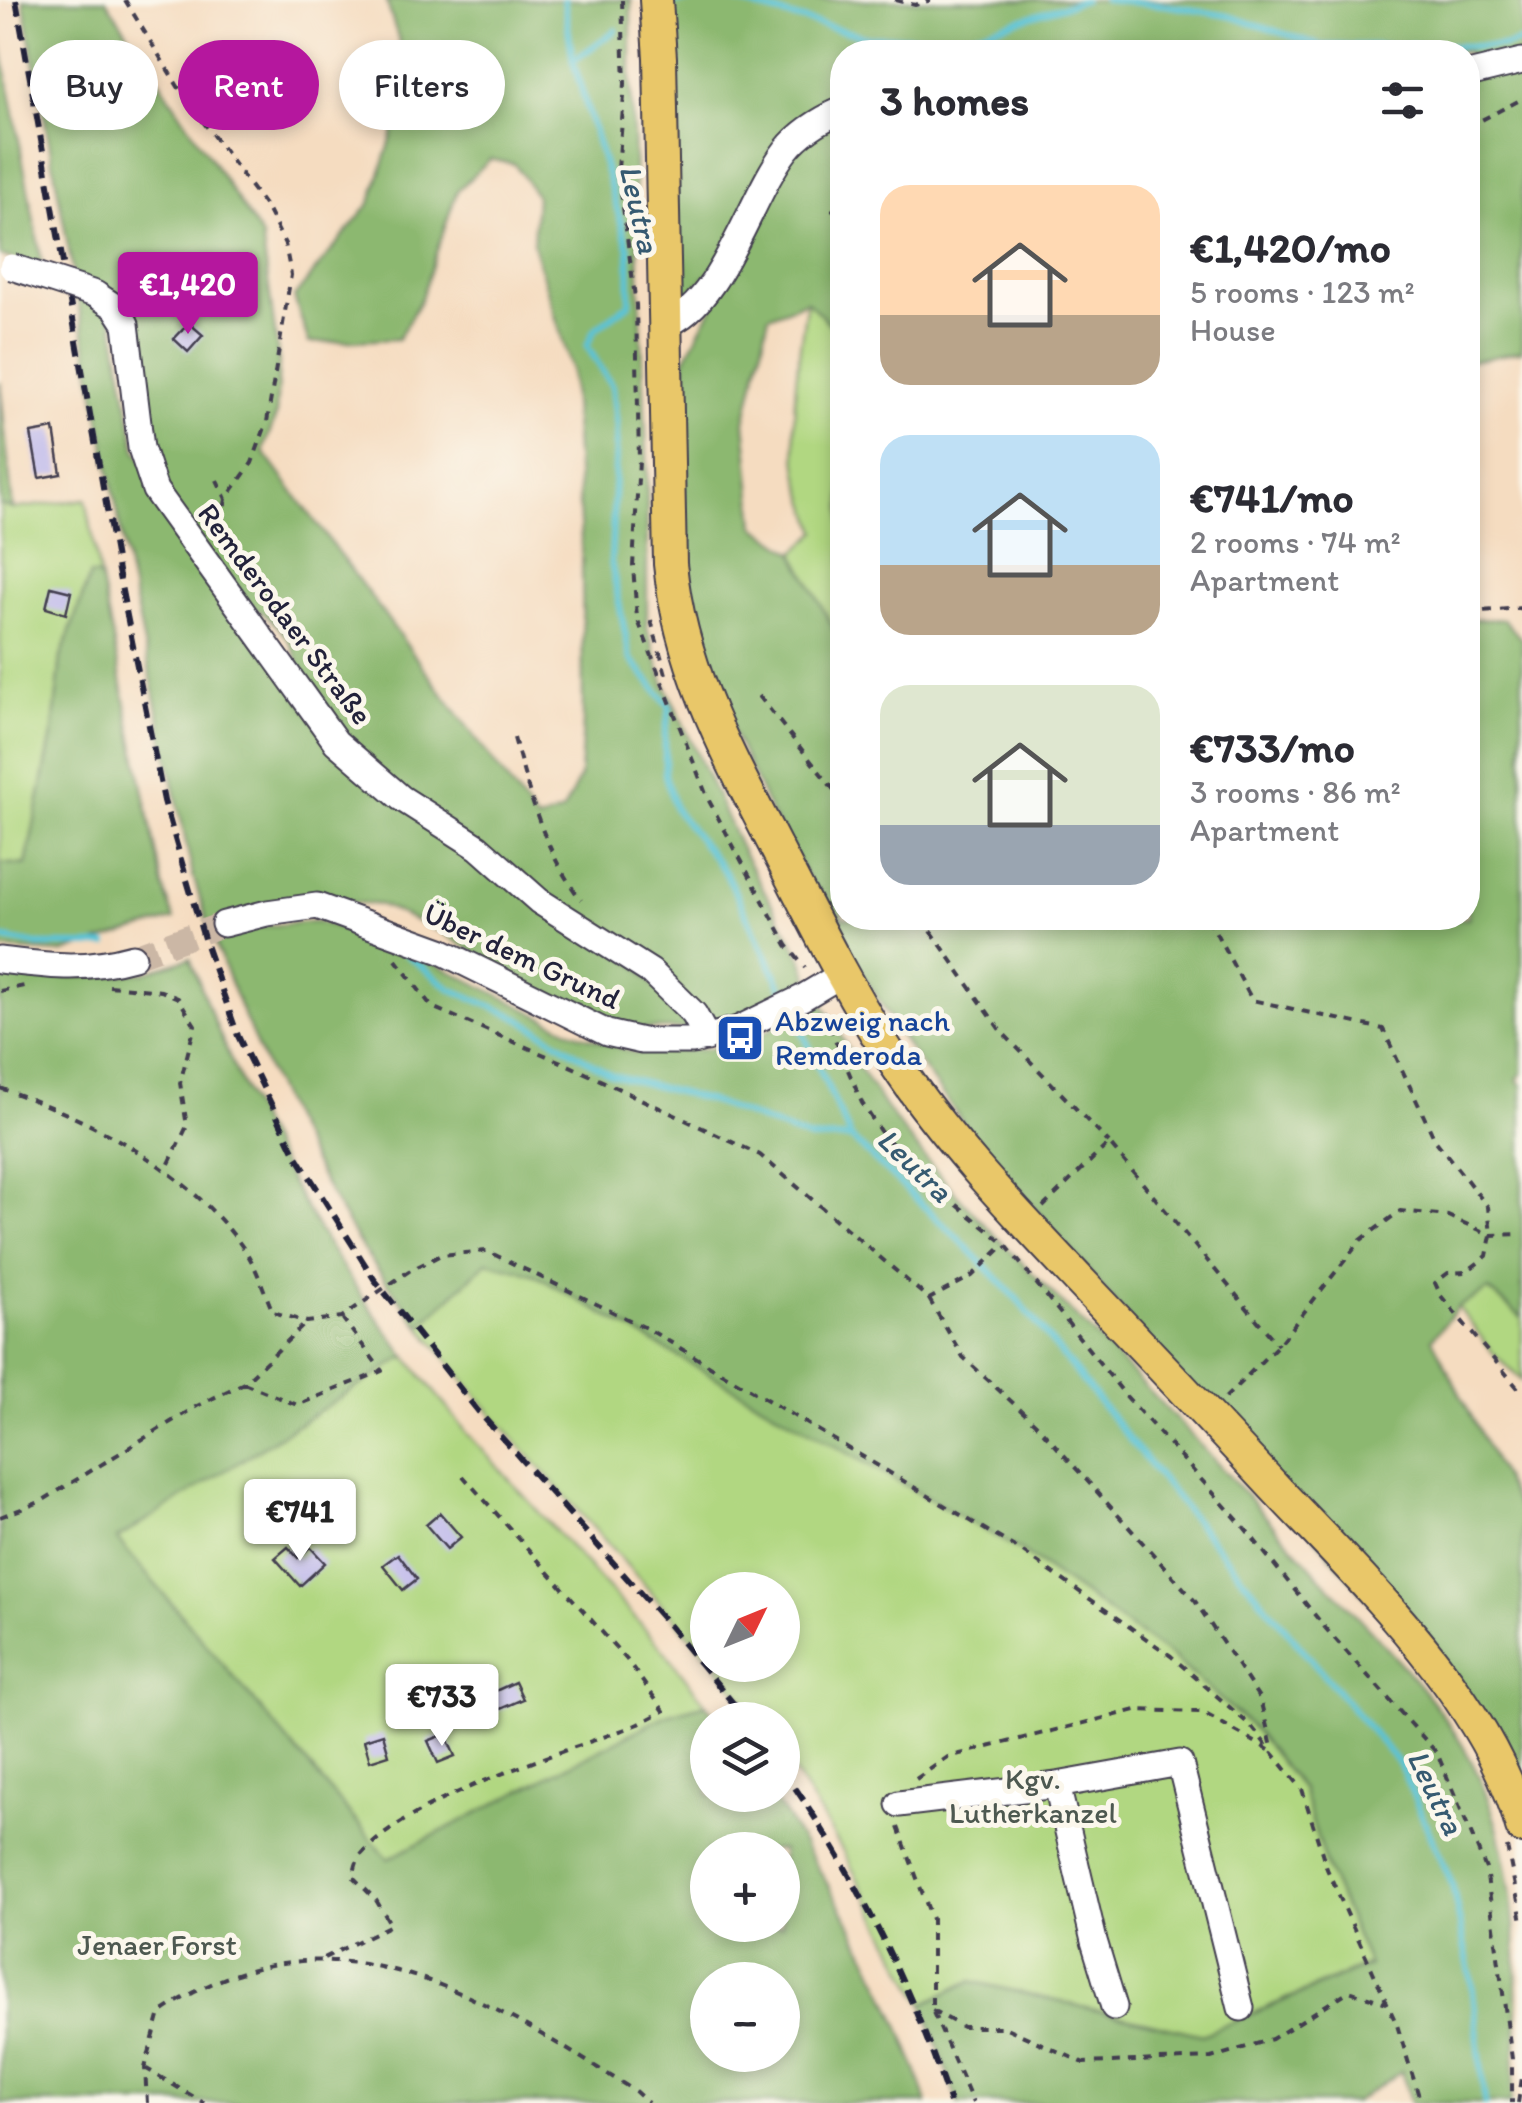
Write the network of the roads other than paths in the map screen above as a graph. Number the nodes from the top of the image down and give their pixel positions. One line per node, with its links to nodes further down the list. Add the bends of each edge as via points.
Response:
1 (656, 0): 6 (main road)
2 (1522, 62): 3 (street)
3 (1480, 71)
4 (830, 117): 6 (street, via 785,151 708,292 688,314)
5 (6, 264): 11 (street, Remderodaer Straße, bridge, via 115,307 126,324 140,448 155,490 322,726 374,776 478,848 539,901 651,972 694,1014)
6 (665, 324): 10 (main road, via 674,607 686,654)
7 (224, 924): 11 (street, Über dem Grund, via 317,906 441,951 607,1033 666,1042)
8 (133, 956): 9 (street, via 66,968)
9 (0, 960)
10 (822, 986): 11 (street, Über dem Grund, via 756,1022); 14 (main road, via 896,1063 1026,1224 1436,1666 1499,1765)
11 (708, 1038)
12 (1058, 1786): 13 (street); 15 (street); 16 (street, via 1180,1764)
13 (899, 1804)
14 (1514, 1834)
15 (1114, 2007)
16 (1241, 2008)

